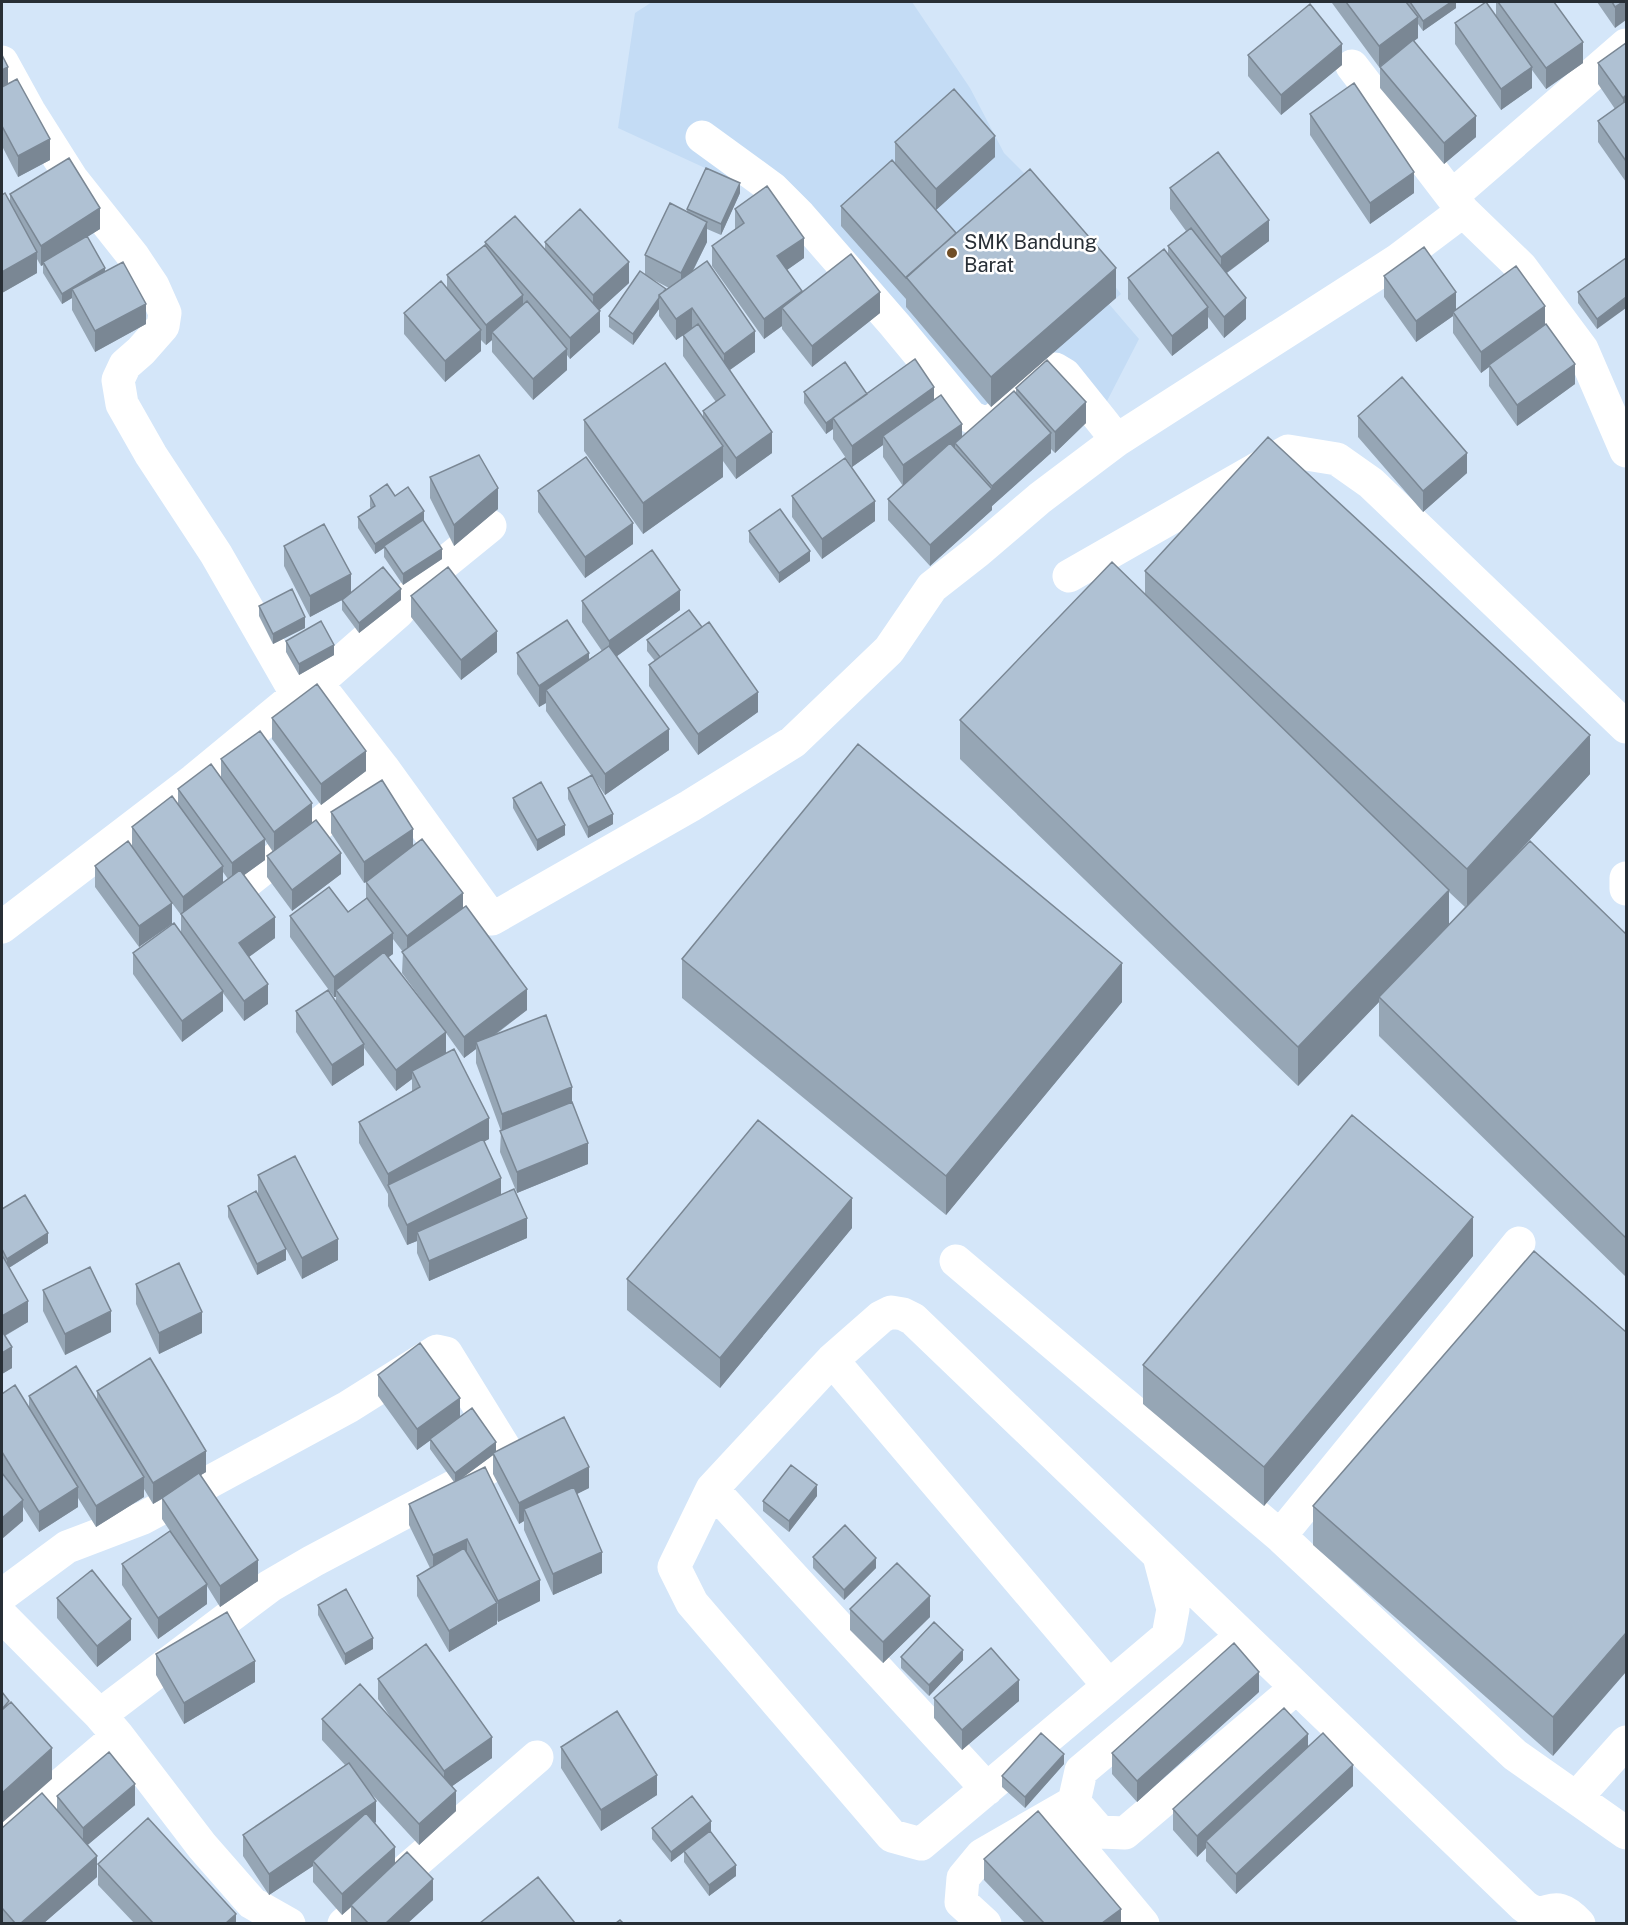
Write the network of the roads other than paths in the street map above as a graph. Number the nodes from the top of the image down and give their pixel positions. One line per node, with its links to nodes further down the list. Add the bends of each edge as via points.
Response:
1 (1626, 45): 5 (street)
2 (2, 62): 10 (street, via 72,178 133,256 165,312 163,326 124,364 118,380 122,404)
3 (1352, 66): 5 (street)
4 (702, 136): 6 (street, via 772,188 793,209 971,417 982,422 994,420 1054,369 1065,375)
5 (1457, 203): 6 (street, via 1398,260); 7 (street, via 1521,267 1582,349)
6 (1117, 440): 12 (street, via 932,587 889,650 793,742 492,919)
7 (1626, 451)
8 (490, 526): 10 (street, via 426,578 398,612)
9 (1069, 576): 11 (street, via 1288,451 1337,459 1371,483)
10 (307, 689): 12 (street); 16 (street)
11 (1626, 726)
12 (383, 768): 14 (street)
13 (1626, 878): 15 (street)
14 (249, 880)
15 (1626, 889)
16 (2, 927)
17 (1519, 1244): 21 (street)
18 (956, 1261): 21 (street)
19 (832, 1360): 20 (street); 22 (street, via 881,1317 891,1312 913,1319); 26 (street)
20 (712, 1489): 31 (street); 31 (street, via 674,1567 692,1603 892,1836 921,1844)
21 (1280, 1536): 32 (street, via 1515,1755)
22 (1159, 1556): 25 (street); 26 (street, via 1173,1609 1168,1636)
23 (2, 1595): 28 (street, via 67,1547 143,1518 348,1407 437,1351 446,1353 504,1447 504,1455 496,1464 270,1586)
24 (2, 1616): 28 (street)
25 (1242, 1636): 27 (street); 33 (street, via 1081,1771)
26 (1109, 1686): 31 (street)
27 (1296, 1688): 33 (street, via 1125,1833 1100,1832); 40 (street, via 1530,1911 1543,1915 1556,1908)
28 (109, 1725): 35 (street); 36 (street, via 202,1846 252,1903)
29 (1626, 1742): 32 (street)
30 (537, 1757): 37 (street)
31 (987, 1789)
32 (1576, 1798): 34 (street)
33 (1063, 1808): 38 (street, via 982,1856 963,1878 961,1902); 39 (street)
34 (1626, 1833)
35 (2, 1835)
36 (290, 1923)
37 (344, 1923)
38 (985, 1923)
39 (1143, 1923)
40 (1579, 1923)

